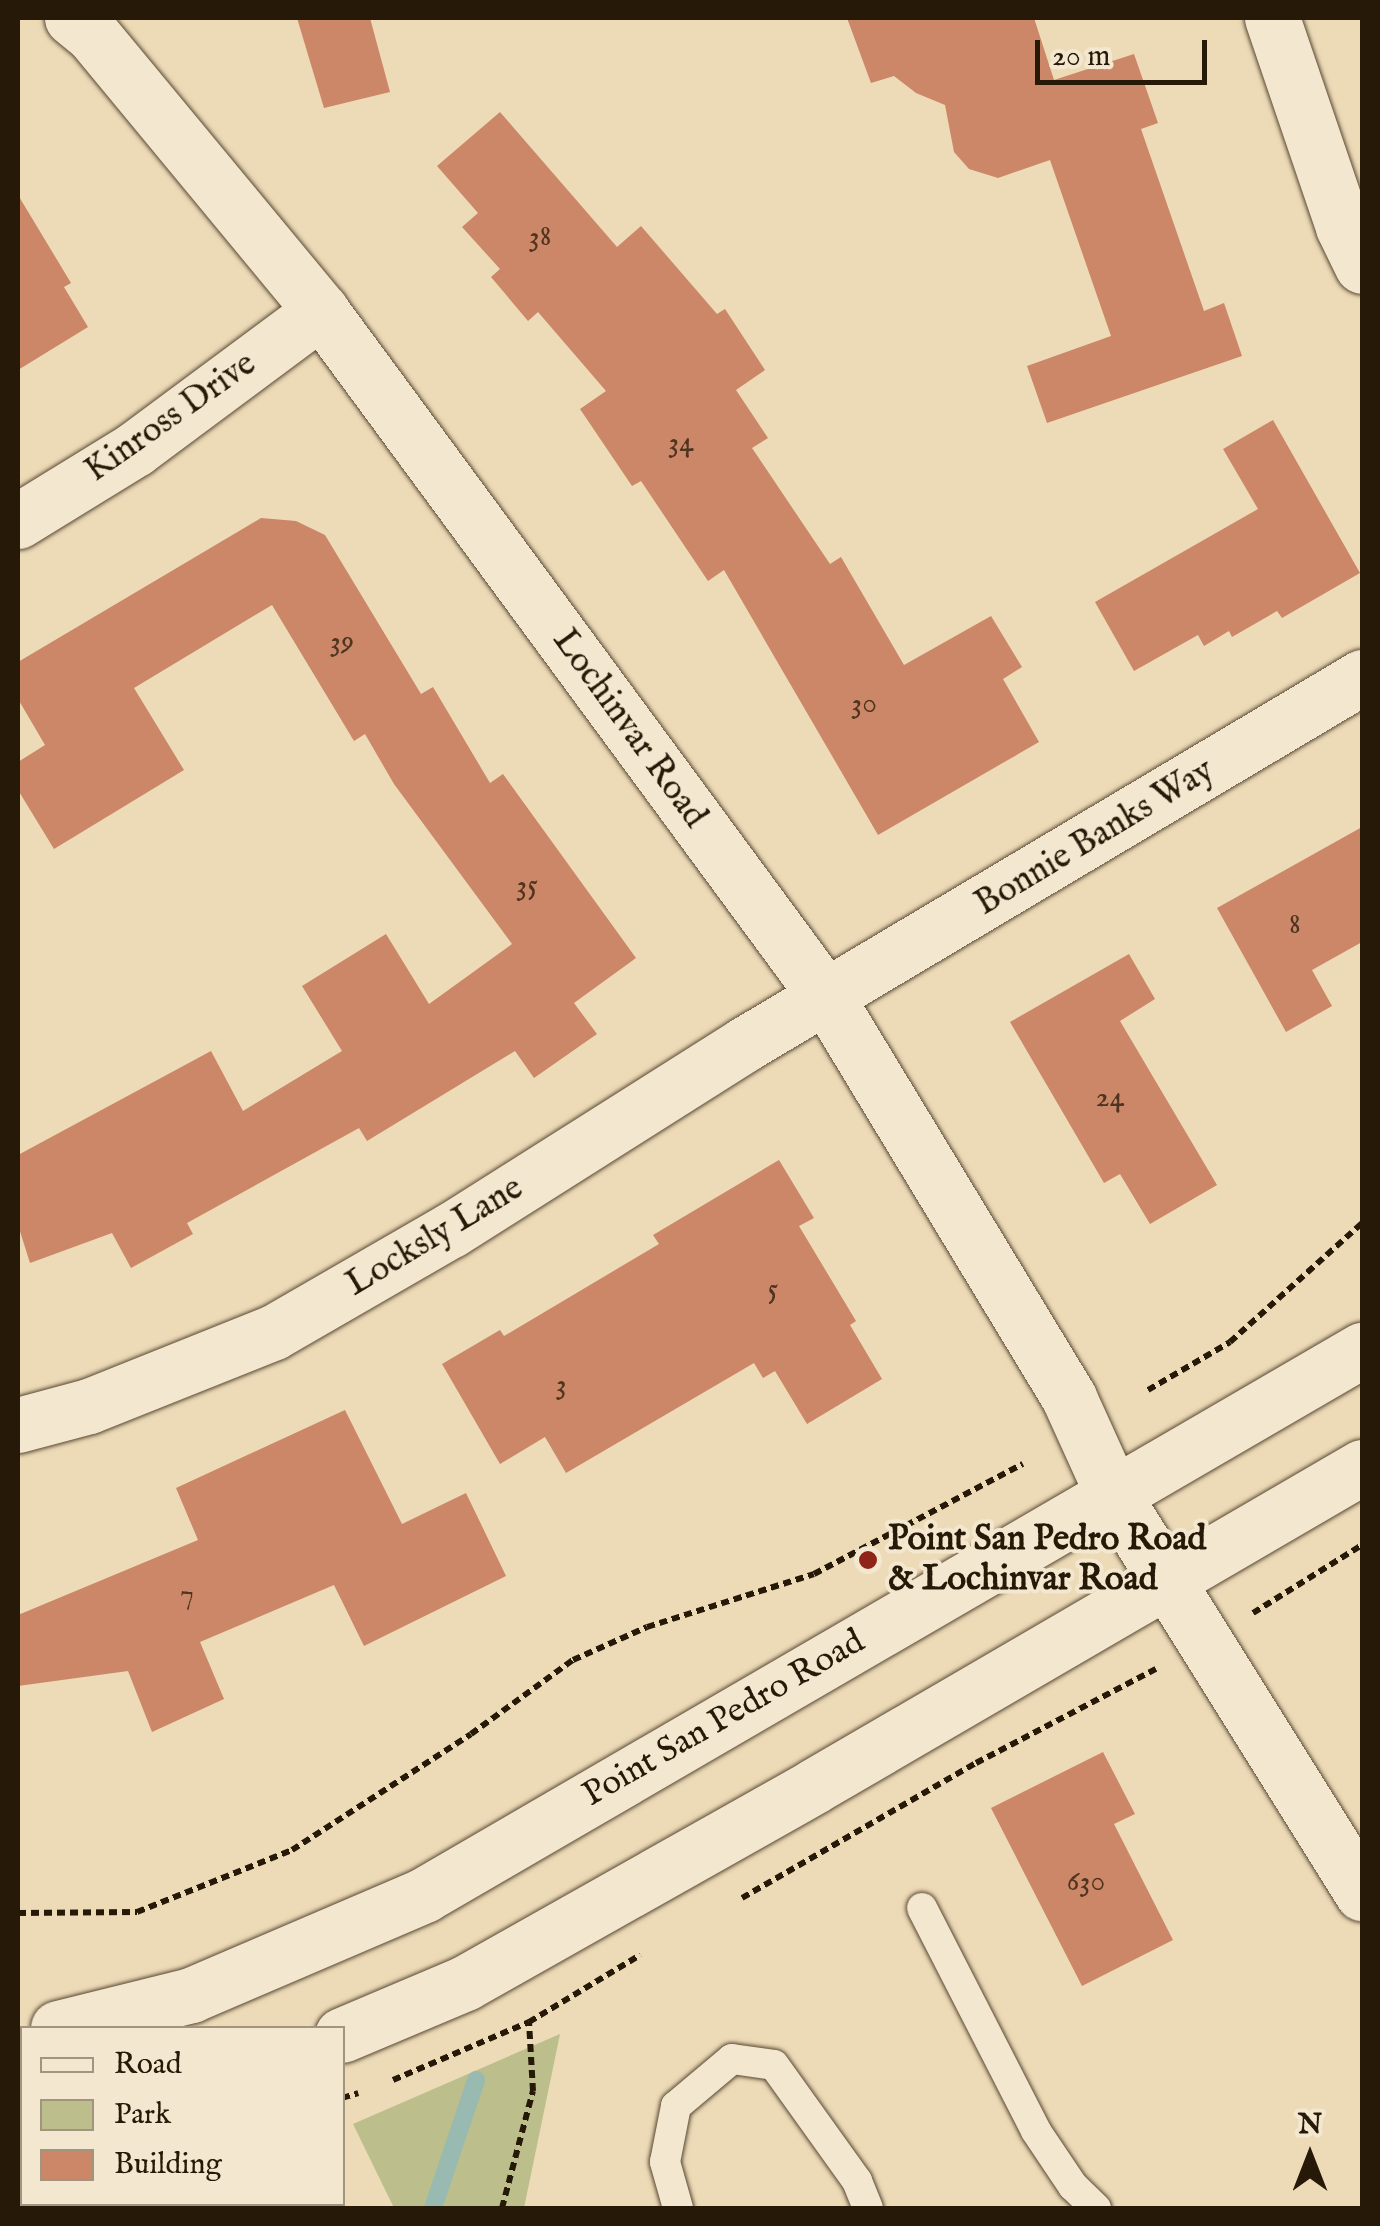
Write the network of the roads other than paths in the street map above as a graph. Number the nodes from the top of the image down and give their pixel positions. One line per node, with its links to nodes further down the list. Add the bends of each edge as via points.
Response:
1 (72, 18): 4 (street, Lochinvar Road)
2 (1272, 18): 3 (street)
3 (1362, 266)
4 (321, 311): 5 (street, Kinross Drive, via 135,449); 7 (street, Lochinvar Road)
5 (18, 521)
6 (1362, 677): 7 (street, Bonnie Banks Way)
7 (827, 998): 9 (street, Locksly Lane, via 274,1332 89,1406); 11 (street, Lochinvar Road, via 1070,1398)
8 (1362, 1350): 11 (street, Point San Pedro Road)
9 (18, 1425)
10 (1362, 1468): 12 (street)
11 (1112, 1492): 12 (street, Lochinvar Road); 15 (street, Point San Pedro Road, via 424,1894 191,1995)
12 (1167, 1580): 13 (street, Lochinvar Road); 16 (street, via 465,1983)
13 (1362, 1893)
14 (922, 1908): 19 (lane, via 1036,2131 1072,2186)
15 (66, 2026)
16 (345, 2034)
17 (678, 2208): 18 (lane, via 665,2162 676,2106 732,2059 774,2065)
18 (868, 2208)
19 (1096, 2208)

